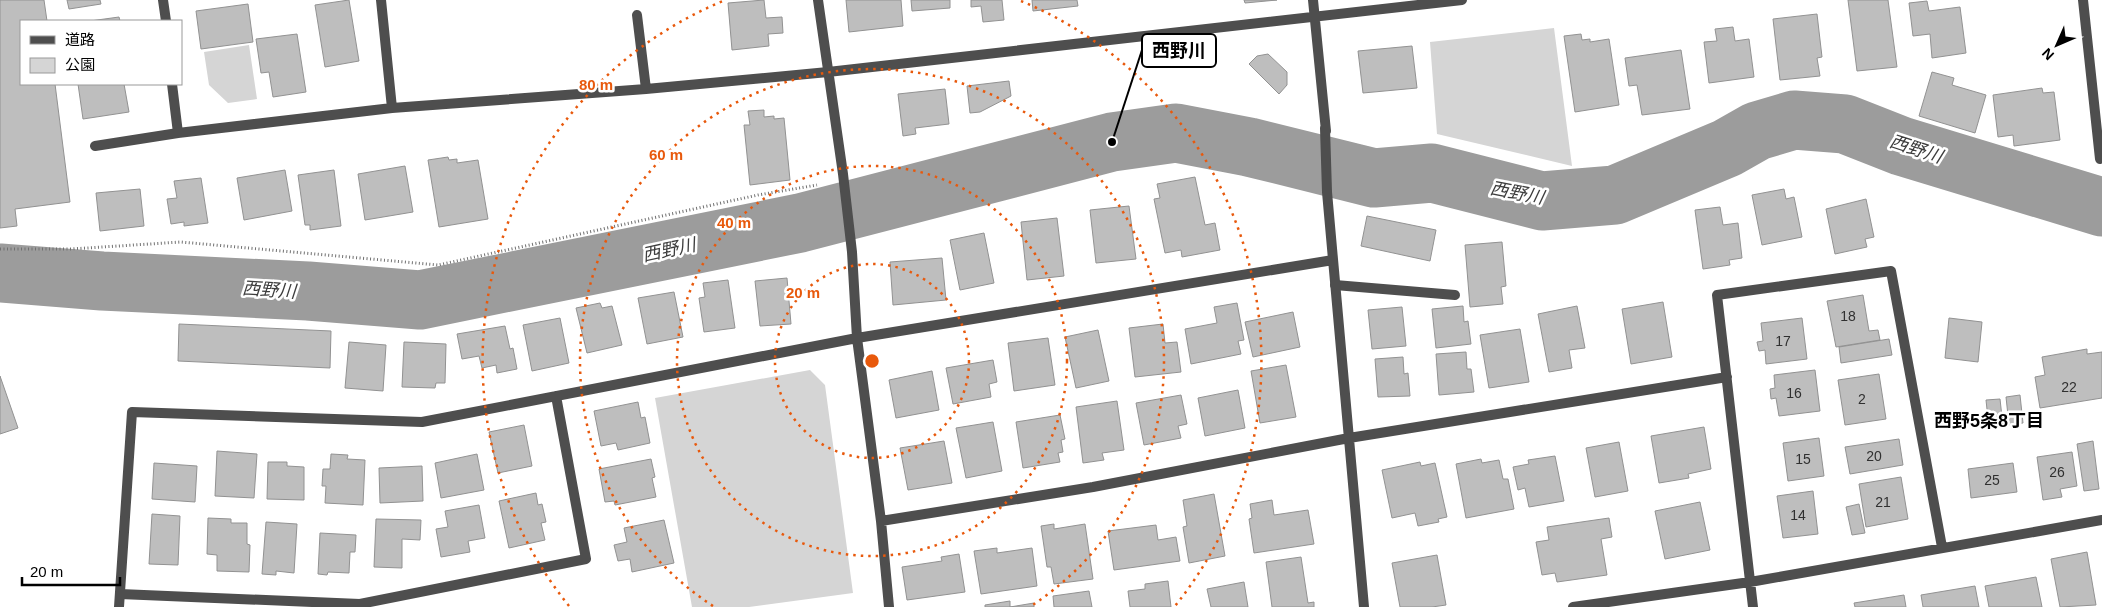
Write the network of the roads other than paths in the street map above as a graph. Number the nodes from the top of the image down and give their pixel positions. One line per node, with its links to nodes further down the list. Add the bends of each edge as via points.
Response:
1 (163, 0): 9 (street)
2 (381, 0): 13 (street)
3 (818, 0): 10 (street)
4 (1313, 0): 8 (street)
5 (1462, 0): 8 (street)
6 (2083, 0): 16 (street)
7 (637, 15): 12 (street)
8 (1315, 17): 10 (street); 17 (street)
9 (166, 20)
10 (828, 72): 12 (street); 20 (street, via 852,252)
11 (172, 85): 14 (street)
12 (646, 89): 13 (street)
13 (392, 108): 14 (street)
14 (178, 133): 15 (street)
15 (95, 146)
16 (2100, 159)
17 (1333, 260): 18 (street); 20 (street)
18 (1335, 284): 19 (street); 23 (street)
19 (1455, 294)
20 (857, 338): 22 (street); 25 (street)
21 (1726, 377): 23 (street); 26 (street, via 1717,295 1891,271); 27 (street)
22 (556, 396): 28 (street, via 422,422 132,412); 28 (street, via 586,560 360,604)
23 (1349, 438): 25 (street, via 1093,487); 31 (street)
24 (2102, 520): 26 (street)
25 (881, 521): 30 (street)
26 (1942, 548): 27 (street)
27 (1750, 582): 32 (street); 33 (street)
28 (120, 594): 29 (street)
29 (119, 607)
30 (889, 607)
31 (1364, 607)
32 (1573, 607)
33 (1753, 607)

